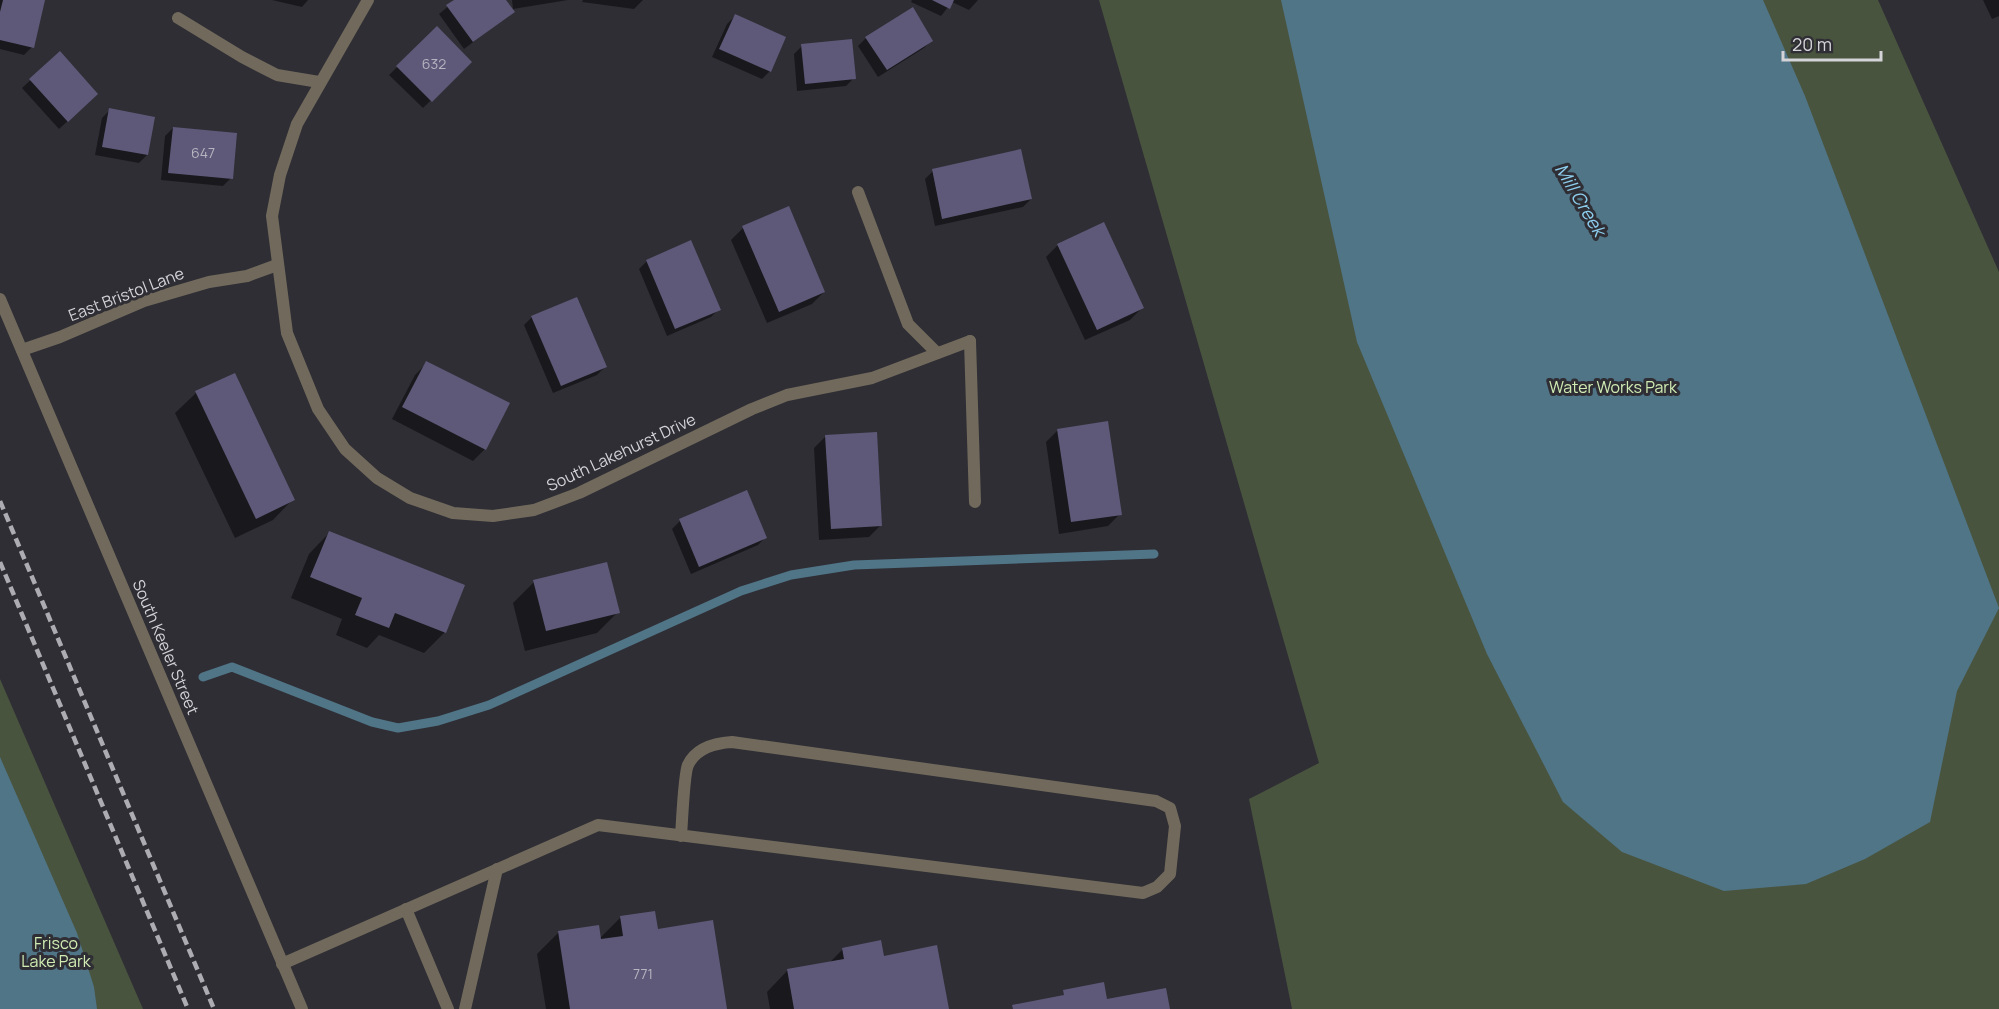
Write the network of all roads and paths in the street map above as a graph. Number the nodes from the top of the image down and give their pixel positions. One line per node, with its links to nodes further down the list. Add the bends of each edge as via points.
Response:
1 (368, 0): 3 (street, South Lakehurst Drive)
2 (178, 18): 3 (street, via 277,75)
3 (319, 82): 5 (street, South Lakehurst Drive, via 297,124 280,175 272,216)
4 (858, 192): 8 (street, via 908,324)
5 (277, 265): 7 (street, East Bristol Lane, via 144,301); 8 (street, South Lakehurst Drive, via 287,333 318,409 345,449 376,478 410,498 453,513 493,516 534,510 579,493 787,395 872,378)
6 (0, 299): 7 (street, South Keeler Street)
7 (22, 350): 13 (street, South Keeler Street)
8 (937, 353): 9 (street, South Lakehurst Drive, via 970,341)
9 (975, 502)
10 (681, 836): 10 (street, via 1143,893 1157,887 1170,874 1175,826 1170,808 1156,801 732,741 715,743 687,765); 11 (street, via 598,825)
11 (497, 869): 12 (street); 16 (street)
12 (406, 909): 13 (street); 15 (street)
13 (282, 964): 14 (street, South Keeler Street)
14 (302, 1009)
15 (448, 1009)
16 (465, 1009)

